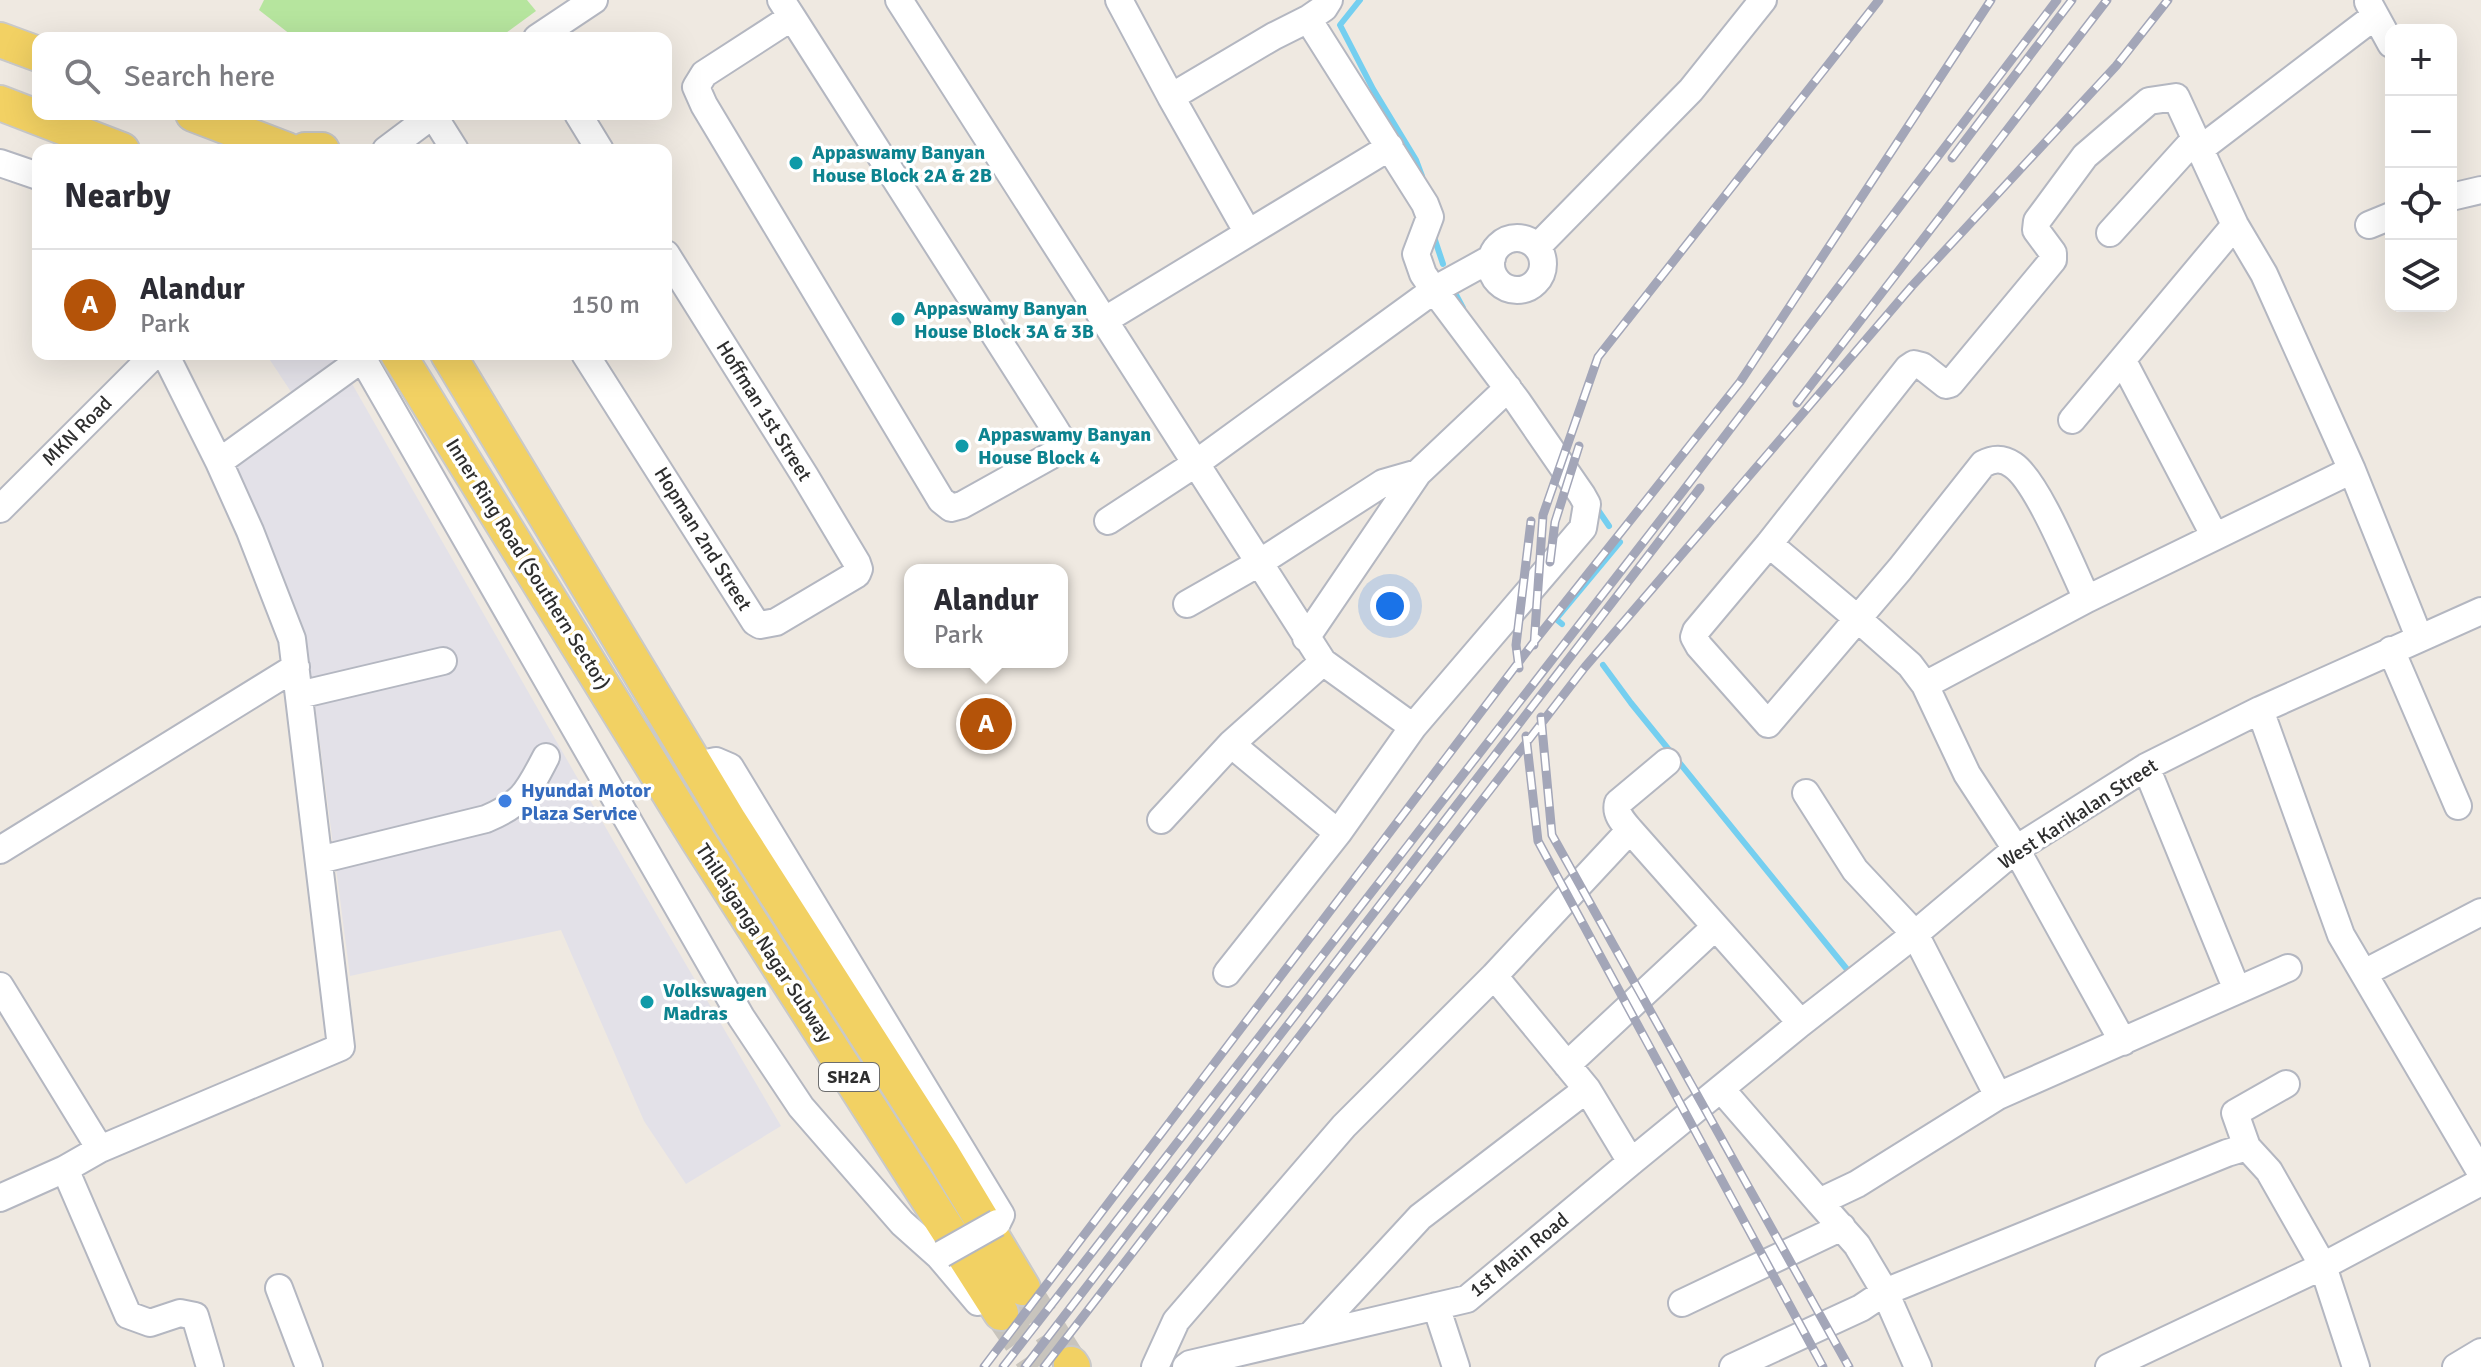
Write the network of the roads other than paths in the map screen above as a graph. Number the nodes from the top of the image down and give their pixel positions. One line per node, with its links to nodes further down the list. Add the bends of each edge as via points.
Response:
1 (594, 0): 9 (street)
2 (899, 0): 39 (street)
3 (1119, 0): 13 (street)
4 (1329, 0): 8 (street)
5 (1763, 0): 35 (street, via 1691,90)
6 (2371, 8): 10 (street); 26 (street)
7 (786, 9): 7 (street, via 1061,439 1059,451 962,505 951,508 941,500 696,87 704,74)
8 (1308, 19): 13 (street); 27 (street)
9 (546, 32)
10 (2385, 33)
11 (0, 40): 12 (main road)
12 (32, 52)
13 (1171, 97): 33 (street)
14 (0, 103): 15 (main road)
15 (32, 116)
16 (43, 120): 21 (main road)
17 (209, 120): 22 (main road)
18 (426, 120): 23 (street)
19 (438, 120): 24 (street)
20 (582, 120): 25 (street)
21 (105, 144)
22 (271, 144)
23 (394, 144)
24 (452, 144)
25 (596, 144)
26 (2197, 145): 32 (street); 34 (street); 57 (street, via 2176,97 2163,98 2149,101 2085,156 2037,221 2036,230 2053,260 2037,281 1950,384 1922,366 1908,368)
27 (1390, 147): 33 (street); 38 (street, via 1430,217 1416,254)
28 (0, 163): 29 (street)
29 (32, 174)
30 (2481, 190): 31 (street)
31 (2457, 196)
32 (2235, 225): 47 (street); 52 (street, via 2264,274)
33 (1248, 233): 39 (street)
34 (2110, 233)
35 (1537, 247): 36 (street, via 1515,238 1500,244); 36 (street, via 1543,269 1528,288 1504,286 1493,274)
36 (1492, 258): 38 (street)
37 (672, 264): 59 (street, Hoffman 1st Street)
38 (1434, 290): 48 (street); 51 (street)
39 (1105, 320): 51 (street)
40 (149, 360): 54 (street, MKN Road)
41 (168, 360): 50 (street)
42 (356, 360): 50 (street)
43 (363, 360): 113 (street, via 741,1017 801,1107 902,1223)
44 (402, 360): 79 (main road, Inner Ring Road (Southern Sector) / SH2A)
45 (452, 360): 76 (main road, Inner Ring Road (Southern Sector) / SH2A)
46 (589, 360): 59 (street, Hopman 2nd Street, via 755,622 776,622)
47 (2123, 361): 49 (street); 56 (street)
48 (1508, 388): 53 (street); 73 (street, via 1587,504 1583,528)
49 (2072, 420)
50 (219, 462): 69 (street, via 284,613)
51 (1195, 464): 55 (street); 58 (street)
52 (2352, 470): 56 (street); 64 (street)
53 (1418, 473): 58 (street, via 1383,483); 65 (street)
54 (0, 509)
55 (1108, 521)
56 (2214, 535): 60 (street)
57 (1769, 544): 63 (street); 63 (street, via 1694,637 1768,724)
58 (1259, 563): 61 (street); 65 (street)
59 (859, 569)
60 (2087, 599): 63 (street, via 2039,498 2015,466 1993,459 1983,464); 70 (street)
61 (1187, 604)
62 (2481, 611): 64 (street, West Karikalan Street)
63 (1858, 619): 70 (street)
64 (2419, 637): 66 (street, West Karikalan Street)
65 (1306, 638): 68 (street)
66 (2391, 650): 72 (street, West Karikalan Street); 81 (street)
67 (443, 661): 71 (street)
68 (1323, 662): 73 (street); 74 (street)
69 (296, 667): 71 (street); 86 (street)
70 (1925, 685): 85 (street, via 1967,774)
71 (299, 695): 87 (street)
72 (2260, 710): 78 (street, West Karikalan Street); 93 (street, via 2341,935)
73 (1413, 727): 84 (street)
74 (1231, 744): 82 (street); 84 (street)
75 (546, 757): 87 (street, via 529,790 504,811)
76 (693, 760): 79 (main road); 113 (street, bridge, via 730,767 1001,1215 997,1223); 117 (main road, Thillaiganga Nagar Subway / SH2A, via 943,1155)
77 (1667, 762): 83 (street, via 1618,803 1619,816)
78 (2146, 767): 85 (street, West Karikalan Street); 96 (street)
79 (658, 775): 117 (main road, Thillaiganga Nagar Subway / SH2A)
80 (1806, 793): 90 (street, via 1855,870)
81 (2458, 806)
82 (1161, 820)
83 (1630, 830): 89 (street); 94 (street)
84 (1338, 833): 92 (street)
85 (2016, 849): 90 (street, West Karikalan Street); 98 (street)
86 (0, 850)
87 (319, 860): 105 (street, via 341,1047)
88 (2481, 912): 93 (street)
89 (1714, 928): 97 (street); 99 (street)
90 (1915, 934): 97 (street, West Karikalan Street); 103 (street)
91 (2288, 968): 96 (street)
92 (1227, 973)
93 (2364, 973): 108 (street)
94 (1494, 976): 99 (street); 124 (street, via 1344,1126 1176,1321)
95 (0, 986): 105 (street)
96 (2237, 990): 98 (street)
97 (1801, 1023): 102 (street, West Karikalan Street)
98 (2123, 1042): 103 (street)
99 (1567, 1065): 101 (street)
100 (2286, 1084): 104 (street, via 2235,1113)
101 (1587, 1089): 106 (street); 120 (street, via 1420,1217)
102 (1721, 1089): 106 (street, 1st Main Road); 111 (street)
103 (1998, 1096): 111 (street)
104 (2247, 1147): 114 (street, via 2269,1171); 116 (street)
105 (100, 1149): 107 (street)
106 (1631, 1162): 119 (street, 1st Main Road, via 1467,1299)
107 (65, 1169): 110 (street); 122 (street, via 128,1315 150,1323 180,1313 195,1316)
108 (2481, 1173)
109 (2481, 1182): 114 (street)
110 (0, 1198)
111 (1819, 1202): 112 (street)
112 (1842, 1227): 116 (street); 118 (street)
113 (941, 1255): 117 (street)
114 (2323, 1266): 129 (street); 130 (street)
115 (279, 1288): 123 (street)
116 (1885, 1292): 127 (street); 128 (street)
117 (1001, 1301)
118 (1682, 1303)
119 (1436, 1306): 120 (street, 1st Main Road); 126 (street)
120 (1311, 1335): 125 (street, 1st Main Road)
121 (2481, 1352): 131 (street)
122 (210, 1367)
123 (309, 1367)
124 (1155, 1367)
125 (1186, 1367)
126 (1456, 1367)
127 (1733, 1367)
128 (1918, 1367)
129 (2109, 1367)
130 (2356, 1367)
131 (2456, 1367)

